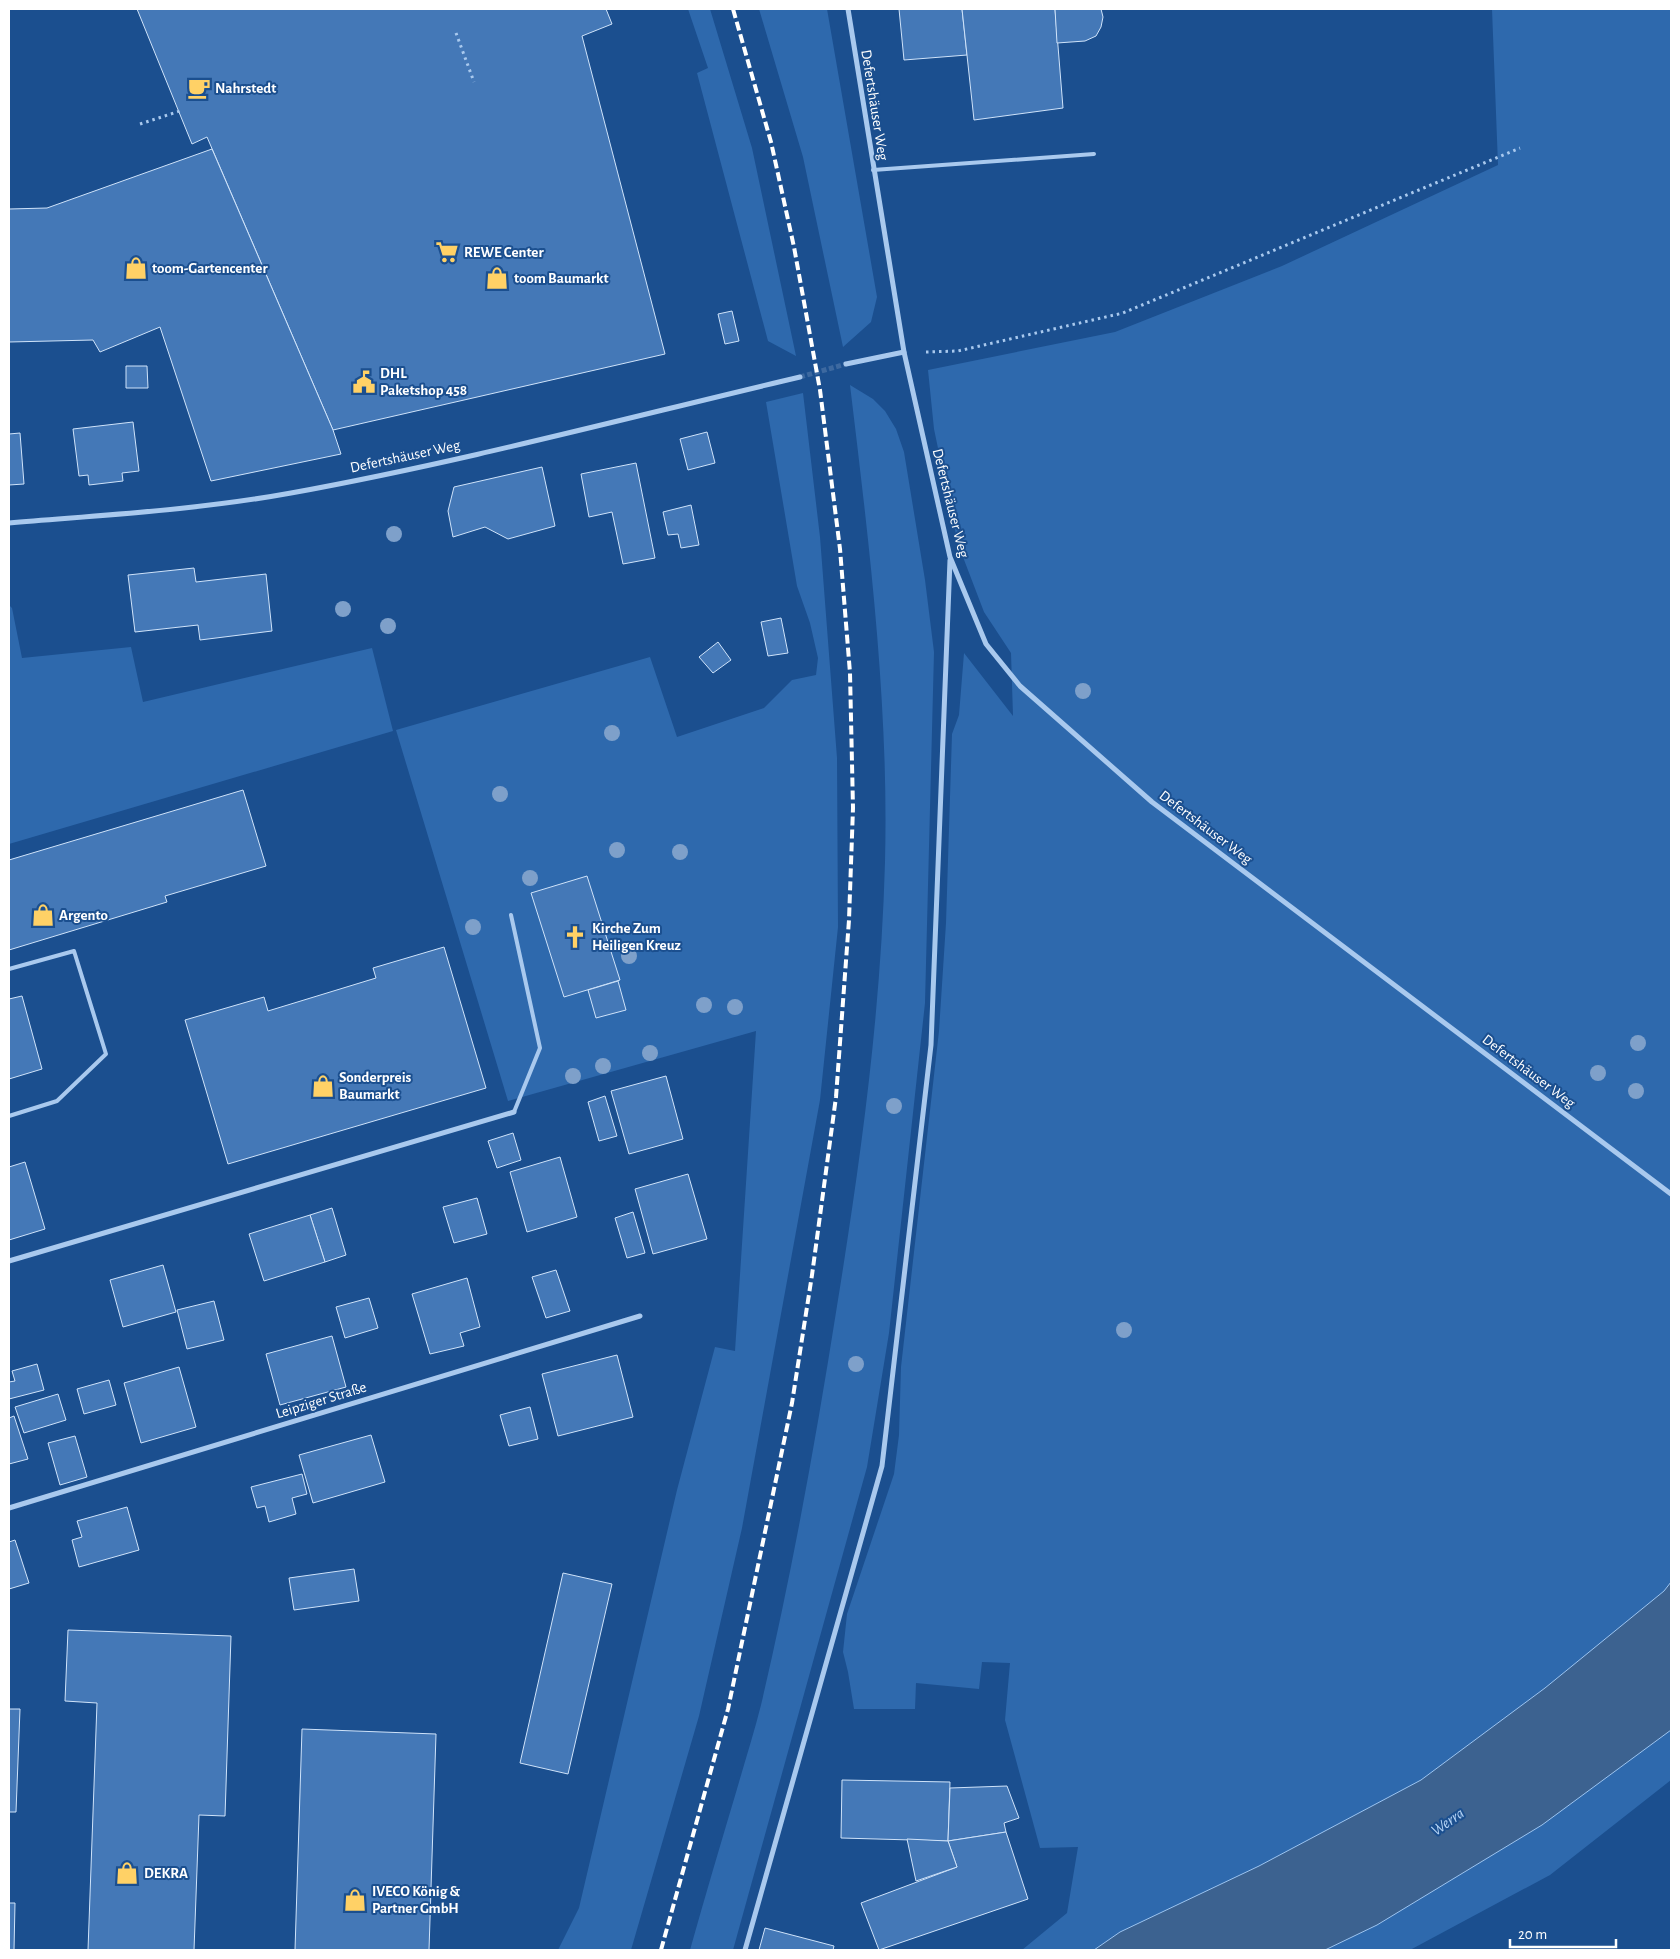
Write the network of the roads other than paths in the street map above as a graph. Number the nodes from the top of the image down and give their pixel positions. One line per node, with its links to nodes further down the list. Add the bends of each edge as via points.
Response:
1 (848, 9): 3 (street, Defertshäuser Weg)
2 (1094, 154): 3 (lane)
3 (873, 170): 4 (street, Defertshäuser Weg)
4 (904, 352): 5 (street); 8 (street, Defertshäuser Weg)
5 (846, 364)
6 (800, 377): 7 (street, Defertshäuser Weg, via 525,444 289,493 150,511)
7 (9, 523)
8 (950, 557): 13 (street, Defertshäuser Weg, via 986,644 1020,686 1145,796); 17 (street, via 932,1045 882,1466)
9 (511, 915): 11 (lane, via 540,1048)
10 (9, 969): 12 (lane, via 74,952 106,1054 57,1101)
11 (514, 1112): 14 (street)
12 (9, 1116)
13 (1671, 1194)
14 (9, 1261)
15 (640, 1316): 16 (street, Leipziger Straße)
16 (9, 1508)
17 (745, 1950)

